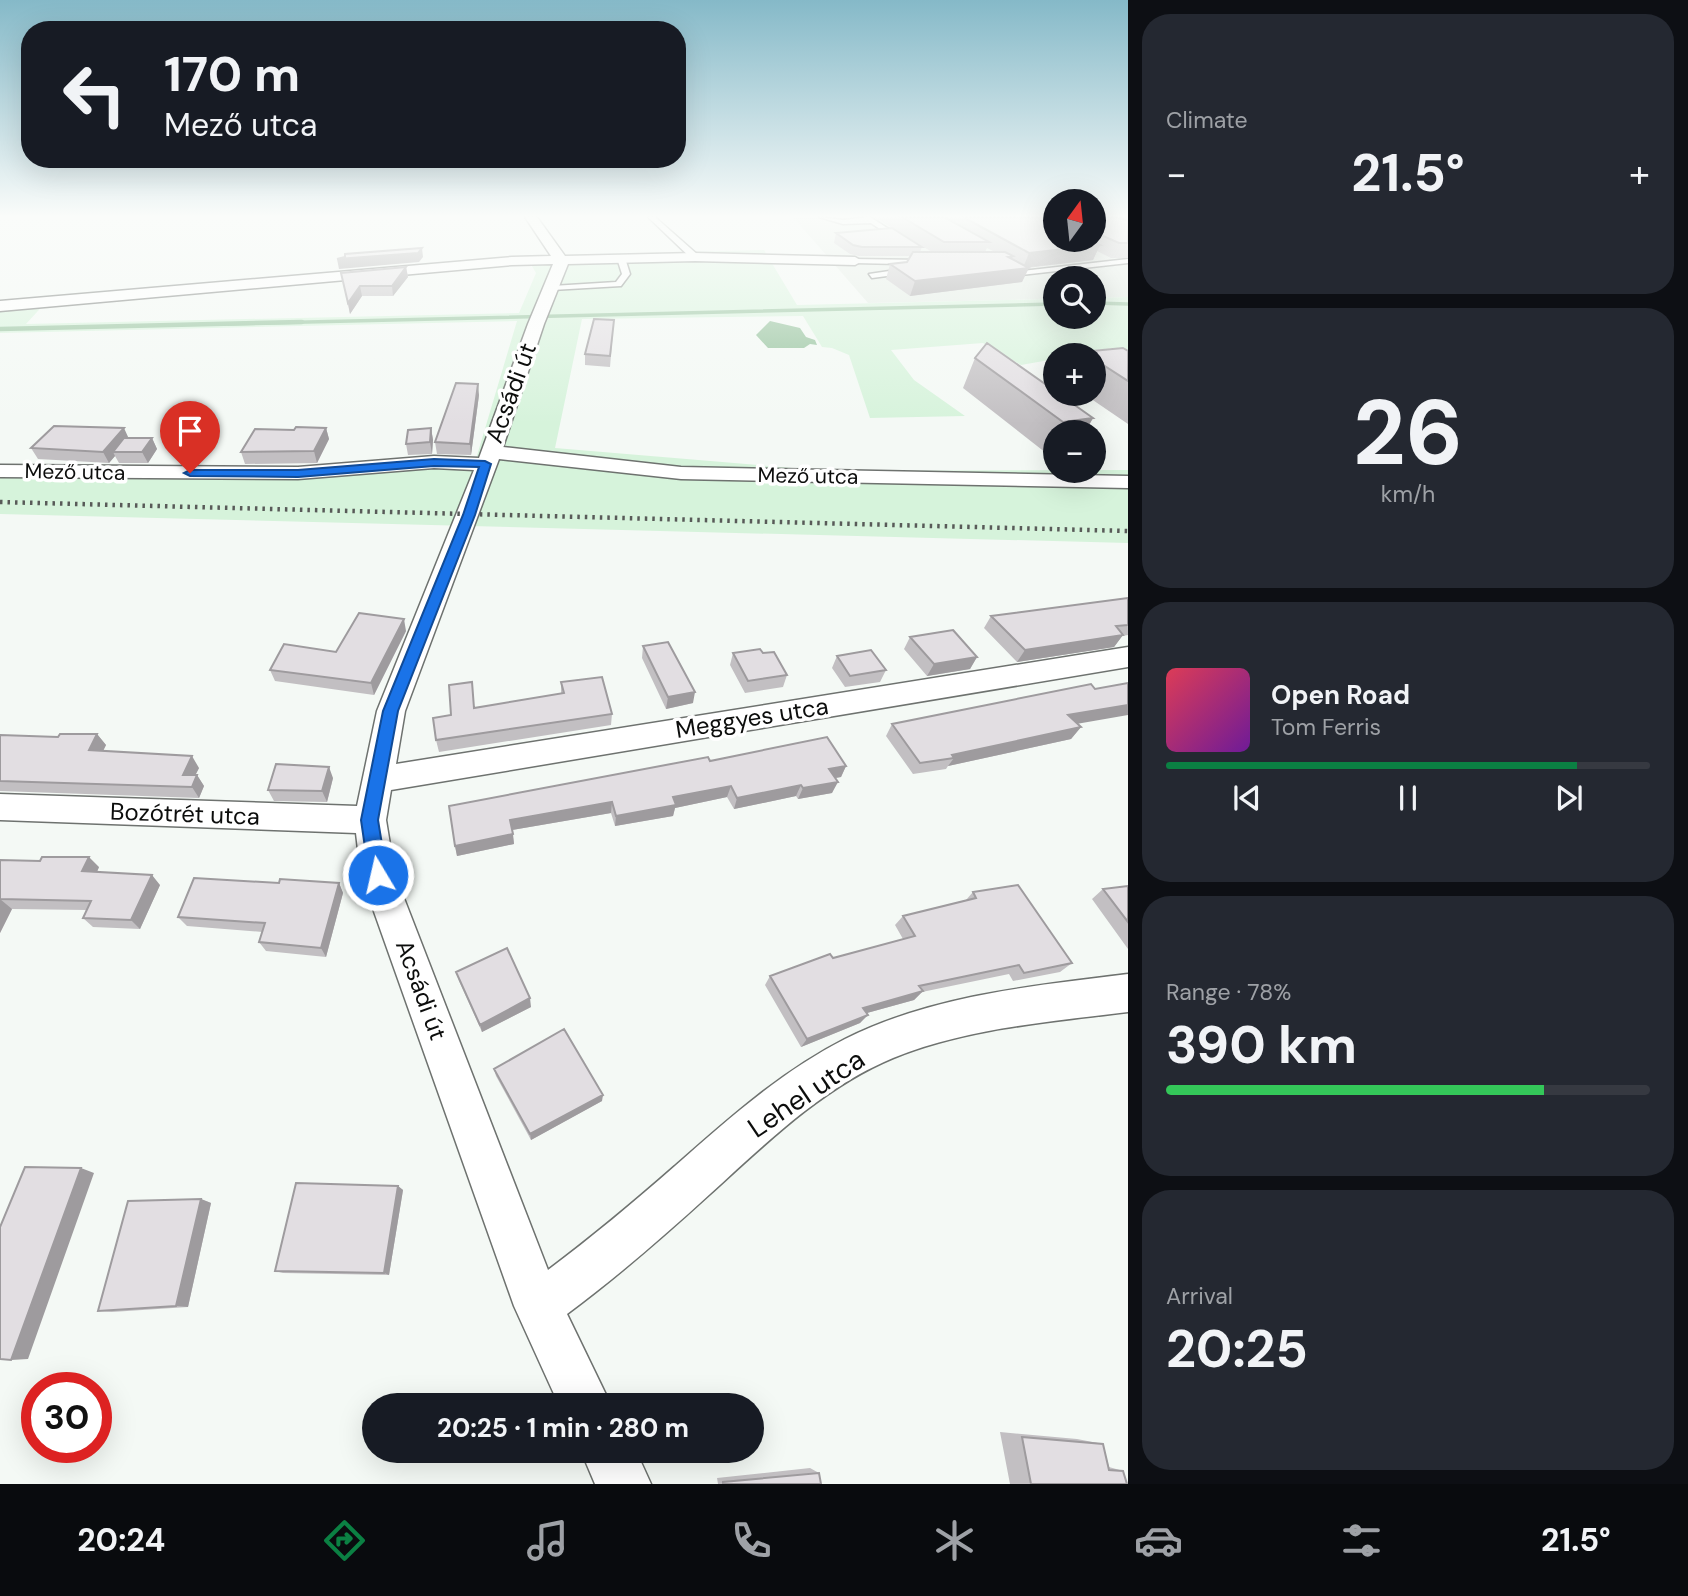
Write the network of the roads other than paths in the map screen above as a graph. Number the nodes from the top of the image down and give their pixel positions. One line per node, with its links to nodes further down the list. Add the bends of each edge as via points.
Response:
1 (225, 286): 4 (street)
2 (601, 286): 3 (lane)
3 (552, 288): 5 (street, Acsádi út)
4 (0, 306)
5 (487, 458): 6 (street, Mező utca, via 298,473); 7 (street, Mező utca, via 681,473); 9 (street, Acsádi út, via 391,711)
6 (0, 471)
7 (1128, 482)
8 (1128, 657): 9 (street, Meggyes utca)
9 (377, 780): 11 (street, Acsádi út)
10 (0, 807): 11 (street, Bozótrét utca)
11 (370, 820): 13 (street, Acsádi út, via 378,875)
12 (1128, 993): 13 (street, Lehel utca, via 959,1017 882,1042 763,1118 615,1247)
13 (538, 1306): 14 (street, Acsádi út)
14 (579, 1393)
15 (613, 1463): 16 (street)
16 (624, 1484)

